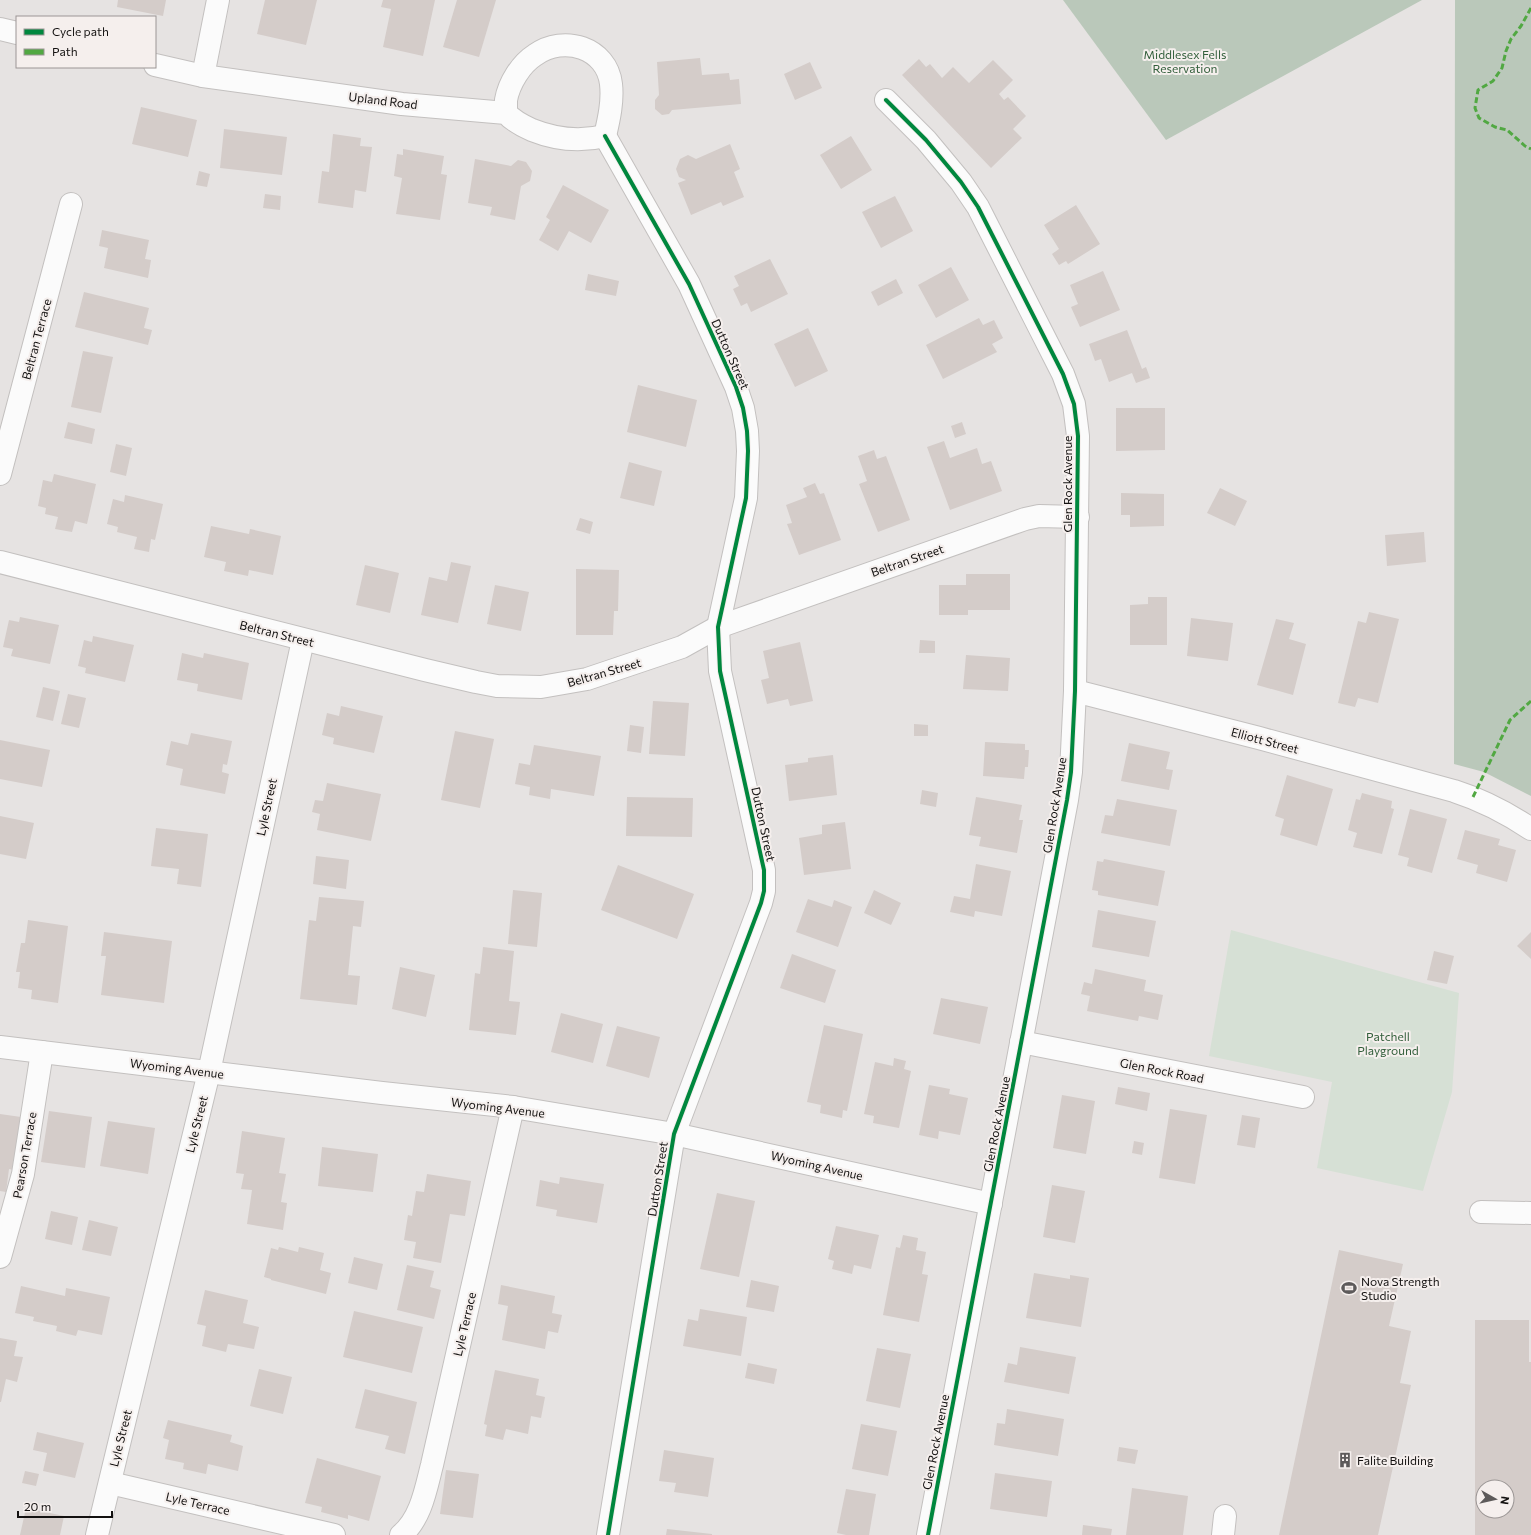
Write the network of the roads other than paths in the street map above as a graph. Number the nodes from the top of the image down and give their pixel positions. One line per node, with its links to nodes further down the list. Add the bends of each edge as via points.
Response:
1 (218, 0): 5 (street)
2 (0, 28): 3 (street)
3 (16, 32)
4 (156, 65): 5 (street, Upland Road)
5 (203, 76): 7 (street, Upland Road, via 402,104)
6 (886, 100): 11 (street, Glen Rock Avenue, via 926,140 978,207 1063,374 1074,404 1077,428)
7 (506, 113): 8 (street, via 520,124 548,137 591,140); 8 (street, via 506,101 510,90 517,74 526,63 546,49 560,45 576,46 596,54 609,74 612,99)
8 (606, 136): 13 (street, Dutton Street, via 689,284 743,408 748,451 746,498)
9 (71, 204): 10 (street, Beltran Terrace)
10 (0, 474)
11 (1078, 517): 13 (street, Beltran Street, via 1039,516 1025,519); 15 (street, Glen Rock Avenue)
12 (0, 562): 14 (street, Beltran Street)
13 (718, 627): 14 (street, Beltran Street, via 682,648 587,679 541,687 476,682); 23 (street, Dutton Street, via 720,671 764,870 764,891)
14 (303, 640): 20 (street, Lyle Street)
15 (1075, 691): 16 (street, Elliott Street, via 1454,791 1489,804); 17 (street, Glen Rock Avenue, via 1067,800)
16 (1531, 829)
17 (1021, 1042): 21 (street, Glen Rock Road); 24 (street, Glen Rock Avenue)
18 (0, 1047): 19 (street, Wyoming Avenue)
19 (42, 1052): 20 (street, Wyoming Avenue); 27 (street, Pearson Terrace, via 23,1174)
20 (209, 1072): 22 (street, Wyoming Avenue); 28 (street, Lyle Street)
21 (1303, 1097)
22 (513, 1107): 23 (street, Wyoming Avenue); 31 (street, Lyle Terrace, via 432,1465 419,1510)
23 (674, 1134): 24 (street, Wyoming Avenue); 32 (street, Dutton Street)
24 (991, 1204): 33 (street, Glen Rock Avenue)
25 (1480, 1212): 26 (street)
26 (1531, 1213)
27 (0, 1257)
28 (110, 1483): 29 (street, Lyle Street); 30 (street, Lyle Terrace)
29 (97, 1535)
30 (334, 1535)
31 (401, 1535)
32 (608, 1535)
33 (928, 1535)

